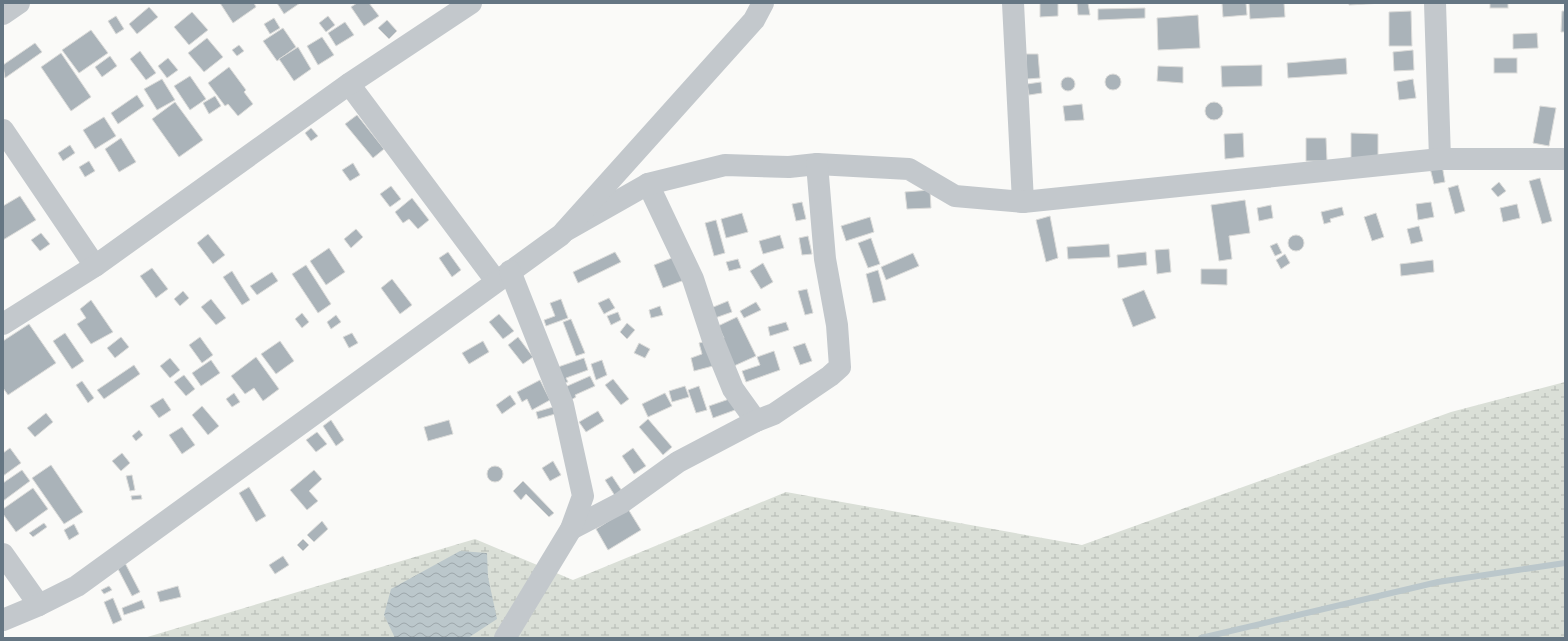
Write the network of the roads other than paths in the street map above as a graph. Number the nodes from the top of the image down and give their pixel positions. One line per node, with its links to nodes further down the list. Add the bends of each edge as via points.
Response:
1 (19, 3): 6 (street)
2 (471, 3): 7 (street)
3 (763, 3): 14 (street, via 754,20)
4 (1013, 3): 13 (street)
5 (1435, 3): 9 (street)
6 (3, 14)
7 (349, 84): 15 (street); 16 (street)
8 (3, 130): 15 (street)
9 (1440, 159): 10 (street); 13 (street)
10 (1565, 159)
11 (817, 164): 12 (street, via 789,167 724,165); 13 (street, via 909,169 954,196); 18 (street, via 825,258 837,324 840,367 774,414)
12 (648, 184): 14 (street); 18 (street, via 693,279 733,390)
13 (1023, 202)
14 (565, 230): 16 (street)
15 (95, 266): 17 (street)
16 (503, 276): 19 (street, via 563,405 583,496); 21 (street, via 77,586)
17 (3, 324)
18 (756, 421): 19 (street, via 678,462 621,503)
19 (571, 529): 23 (street)
20 (3, 554): 21 (street)
21 (39, 605): 22 (street)
22 (3, 620)
23 (505, 638)

